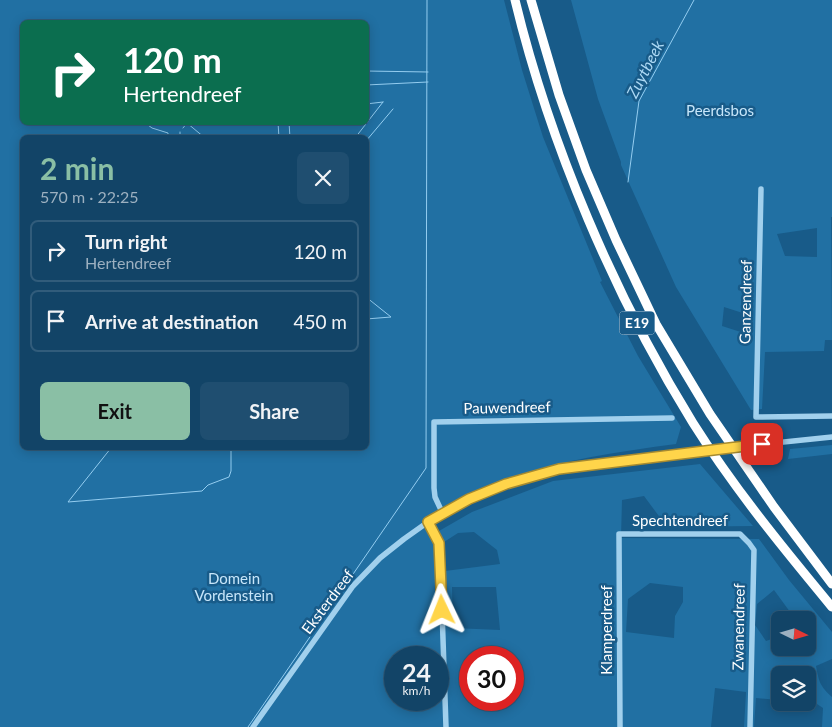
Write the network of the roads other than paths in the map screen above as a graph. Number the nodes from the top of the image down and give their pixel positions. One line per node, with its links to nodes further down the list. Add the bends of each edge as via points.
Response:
1 (514, 0): 12 (highway, E19, via 542,99 601,248 641,331 704,439 757,514)
2 (531, 0): 11 (highway, E19, via 559,95 586,170 656,324 710,414)
3 (761, 189): 4 (street, Ganzendreef, via 756,417)
4 (832, 416)
5 (672, 418): 7 (street, Pauwendreef, via 434,422 434,488)
6 (832, 437): 7 (street, Eksterdreef, bridge, via 559,469 506,484)
7 (442, 512): 8 (street, Eksterdreef)
8 (428, 522): 13 (street, Eksterdreef, via 380,558 353,586); 14 (street, via 440,551)
9 (619, 534): 10 (street, Spechtendreef); 15 (street, Klamperdreef)
10 (740, 534): 16 (street, Zwanendreef, via 754,550)
11 (832, 584)
12 (832, 607)
13 (253, 727)
14 (446, 727)
15 (620, 727)
16 (750, 727)

